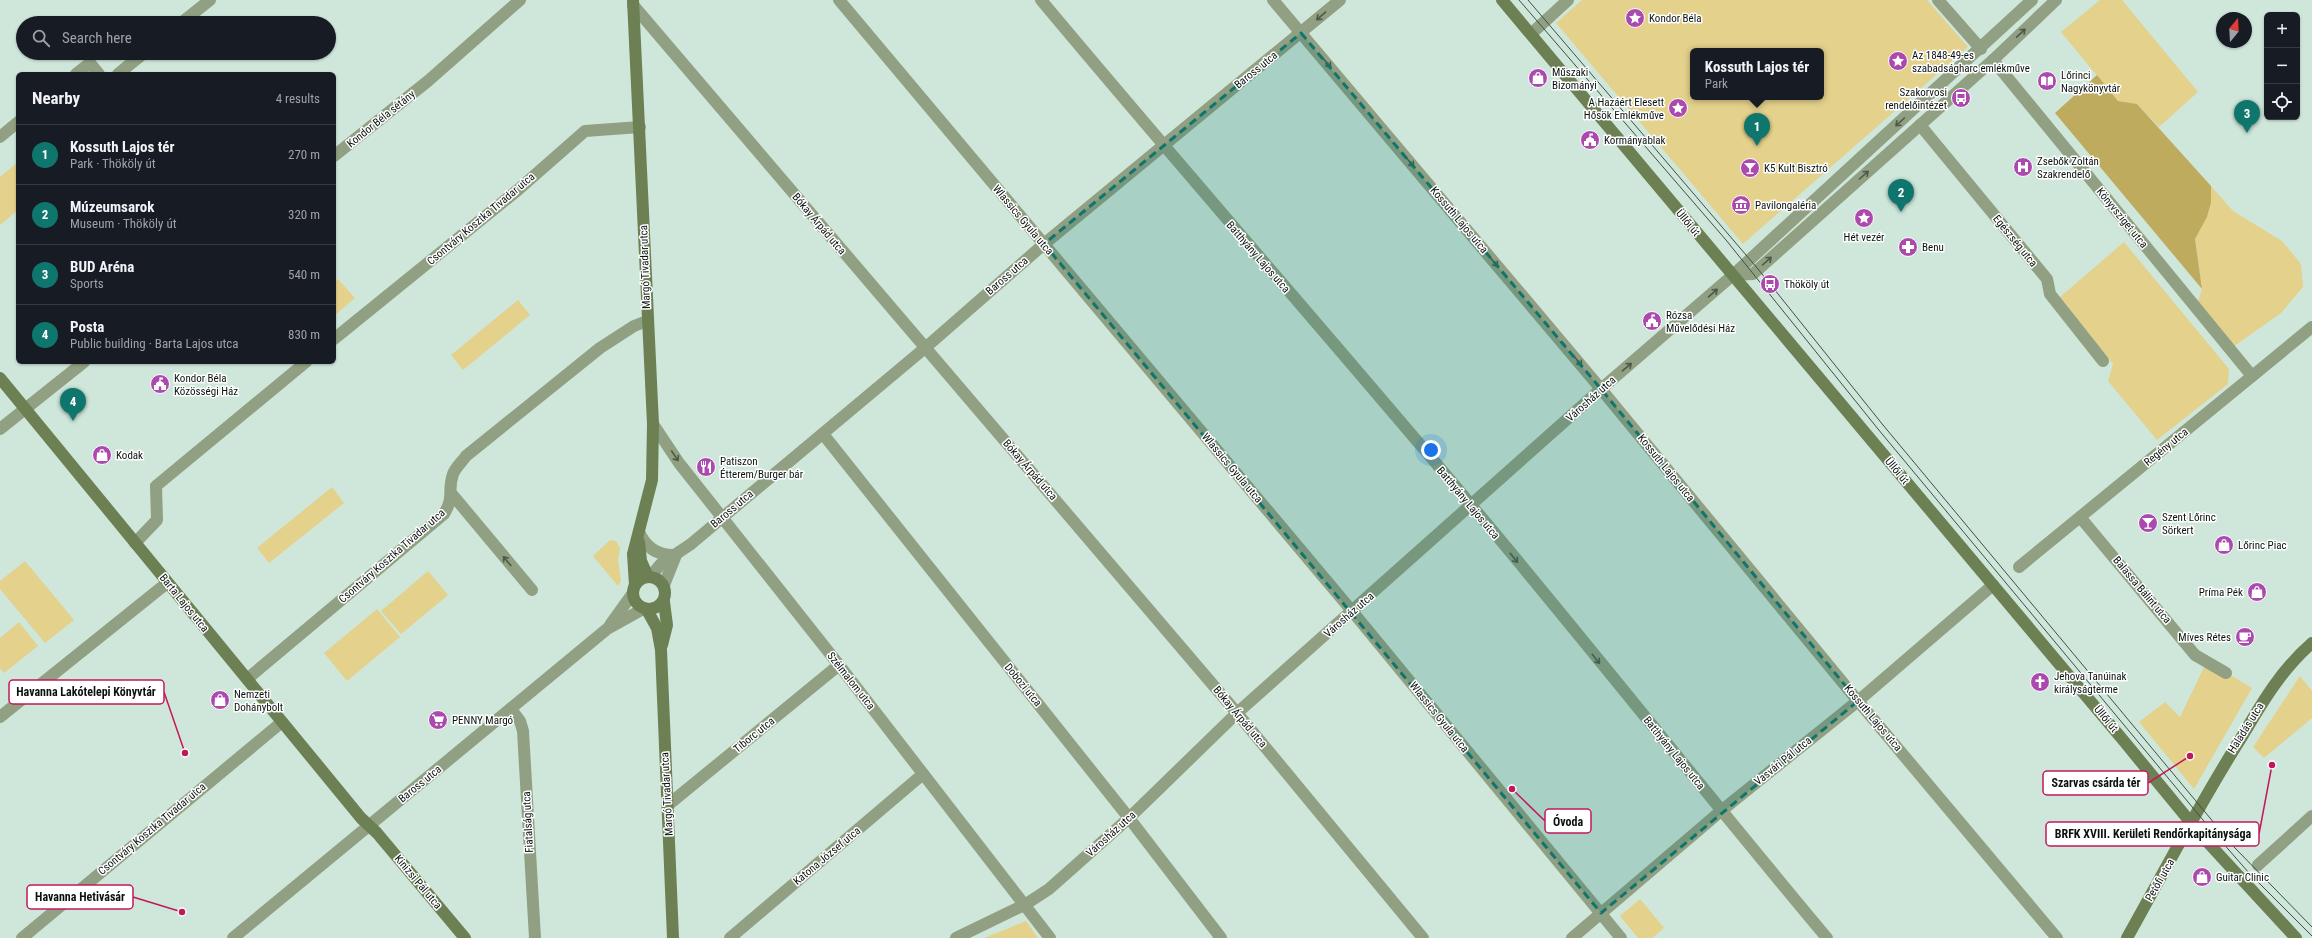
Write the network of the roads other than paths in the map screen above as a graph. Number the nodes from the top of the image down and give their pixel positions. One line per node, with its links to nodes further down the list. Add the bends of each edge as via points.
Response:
1 (210, 0): 13 (street)
2 (520, 0): 27 (street, Kondor Béla sétány, via 428,81)
3 (838, 0): 30 (street, Wlassics Gyula utca)
4 (1041, 0): 26 (street, Batthyány Lajos utca)
5 (1273, 0): 14 (street, Kossuth Lajos utca)
6 (1340, 0): 14 (street, Baross utca, one-way to 14)
7 (1502, 0): 15 (street, Üllői út)
8 (1568, 0): 15 (street)
9 (1938, 0): 16 (street)
10 (2032, 0): 16 (street)
11 (2056, 0): 18 (street, one-way to 11)
12 (633, 2): 24 (street, Margó Tivadar utca); 35 (street, Bókay Árpád utca)
13 (190, 16)
14 (1301, 33): 26 (street, Baross utca); 41 (street, Kossuth Lajos utca, one-way to 41)
15 (1531, 34): 31 (street, Üllői út)
16 (1981, 49): 28 (street, one-way to 28)
17 (135, 60): 21 (street)
18 (1993, 60): 23 (street); 39 (street, Könyvsziget utca)
19 (79, 72): 20 (street, via 90,63)
20 (97, 72)
21 (120, 72)
22 (16, 124): 25 (street)
23 (1920, 125): 29 (street, one-way to 23); 36 (street, Egészség utca, via 2047,280 2050,294)
24 (640, 127): 32 (street, Margó Tivadar utca); 34 (street, Csontváry Kosztka Tivadar utca, via 585,131)
25 (0, 137)
26 (1163, 146): 30 (street, Baross utca); 47 (street, Batthyány Lajos utca)
27 (336, 154)
28 (1797, 216): 29 (street); 31 (street)
29 (1806, 226): 31 (street, one-way to 29, via 1753,274)
30 (1044, 244): 35 (street, Baross utca); 62 (street, Wlassics Gyula utca)
31 (1732, 276): 41 (street, Városház utca, one-way to 31); 57 (street, Üllői út)
32 (647, 321): 43 (street, Margó Tivadar utca); 46 (street, Csontváry Kosztka Tivadar utca, via 634,326 600,348 466,456 453,472)
33 (2312, 327): 39 (street, Regény utca)
34 (336, 337)
35 (925, 348): 45 (street, Baross utca); 71 (street, Bókay Árpád utca)
36 (2103, 361)
37 (82, 364): 42 (street)
38 (304, 364): 51 (street, via 156,486 157,520)
39 (2252, 376): 49 (street, Regény utca)
40 (0, 378): 42 (street, Barta Lajos utca)
41 (1601, 389): 47 (street, Városház utca); 69 (street, Kossuth Lajos utca)
42 (26, 410): 44 (street); 51 (street, Barta Lajos utca)
43 (653, 424): 48 (street, Szélmalom utca, one-way to 48, via 679,463); 50 (street, Margó Tivadar utca, via 652,480)
44 (0, 429)
45 (822, 434): 48 (street, Baross utca); 78 (street, Dobozi utca)
46 (451, 493): 59 (street, one-way to 46); 68 (street, Csontváry Kosztka Tivadar utca, via 451,502 444,514)
47 (1472, 506): 62 (street, Városház utca); 76 (street, Batthyány Lajos utca, one-way to 76)
48 (723, 517): 52 (street, Baross utca); 66 (street, Szélmalom utca)
49 (2080, 517): 53 (street, Regény utca); 67 (street, Balassa Bálint utca, via 2195,655)
50 (639, 532): 52 (street, via 651,549 660,554); 54 (street, Margó Tivadar utca, via 641,561); 58 (street, Margó Tivadar utca, via 632,559)
51 (135, 543): 55 (street, Barta Lajos utca)
52 (676, 555): 54 (street, Baross utca, via 661,564); 56 (street, Baross utca)
53 (2019, 567)
54 (649, 577): 56 (street, via 658,579); 58 (street)
55 (167, 583): 68 (street, Barta Lajos utca); 72 (street)
56 (664, 585): 60 (street)
57 (1993, 585): 69 (street, Vasvári Pál utca); 79 (street, Üllői út)
58 (634, 589): 61 (street, via 636,603); 63 (street, Baross utca)
59 (532, 590)
60 (664, 602): 61 (street, via 659,607); 65 (street, Margó Tivadar utca, via 667,625)
61 (645, 609): 63 (street, Baross utca); 65 (street, Margó Tivadar utca, via 657,628)
62 (1352, 611): 71 (street, Városház utca); 83 (street, Wlassics Gyula utca)
63 (607, 630): 70 (street, Baross utca)
64 (2312, 643): 79 (street, Haladás utca, via 2294,659 2265,698 2212,784)
65 (661, 650): 75 (street, Margó Tivadar utca)
66 (839, 665): 74 (street, Szélmalom utca); 75 (street, Tiborc utca)
67 (2226, 673)
68 (247, 679): 73 (street, Barta Lajos utca)
69 (1858, 701): 76 (street, Vasvári Pál utca); 97 (street, Kossuth Lajos utca)
70 (511, 709): 80 (street, Baross utca); 87 (street, Fiatalság utca, via 520,721 523,731)
71 (1237, 713): 78 (street, Városház utca); 93 (street, Bókay Árpád utca)
72 (0, 717)
73 (282, 722): 80 (street, Barta Lajos utca); 84 (street, Csontváry Kosztka Tivadar utca)
74 (923, 774): 82 (street, Szélmalom utca); 89 (street, Katona József utca)
75 (668, 805): 88 (street, Margó Tivadar utca)
76 (1721, 811): 83 (street, Vasvári Pál utca); 96 (street, Batthyány Lajos utca)
77 (2312, 816): 81 (street)
78 (1129, 818): 82 (street, Városház utca, via 1049,889); 92 (street, Dobozi utca)
79 (2192, 822): 98 (street, Petőfi utca); 99 (street, Üllői út, via 2234,873)
80 (369, 826): 85 (street, Baross utca); 86 (street, Kinizsi Pál utca)
81 (2258, 865)
82 (1026, 904): 90 (street, Városház utca); 91 (street, Szélmalom utca)
83 (1601, 913): 94 (street, Vasvári Pál utca); 95 (street, Wlassics Gyula utca)
84 (22, 938)
85 (233, 938)
86 (465, 938)
87 (535, 938)
88 (673, 938)
89 (730, 938)
90 (956, 938)
91 (1050, 938)
92 (1221, 938)
93 (1423, 938)
94 (1572, 938)
95 (1622, 938)
96 (1827, 938)
97 (2057, 938)
98 (2127, 938)
99 (2296, 938)

